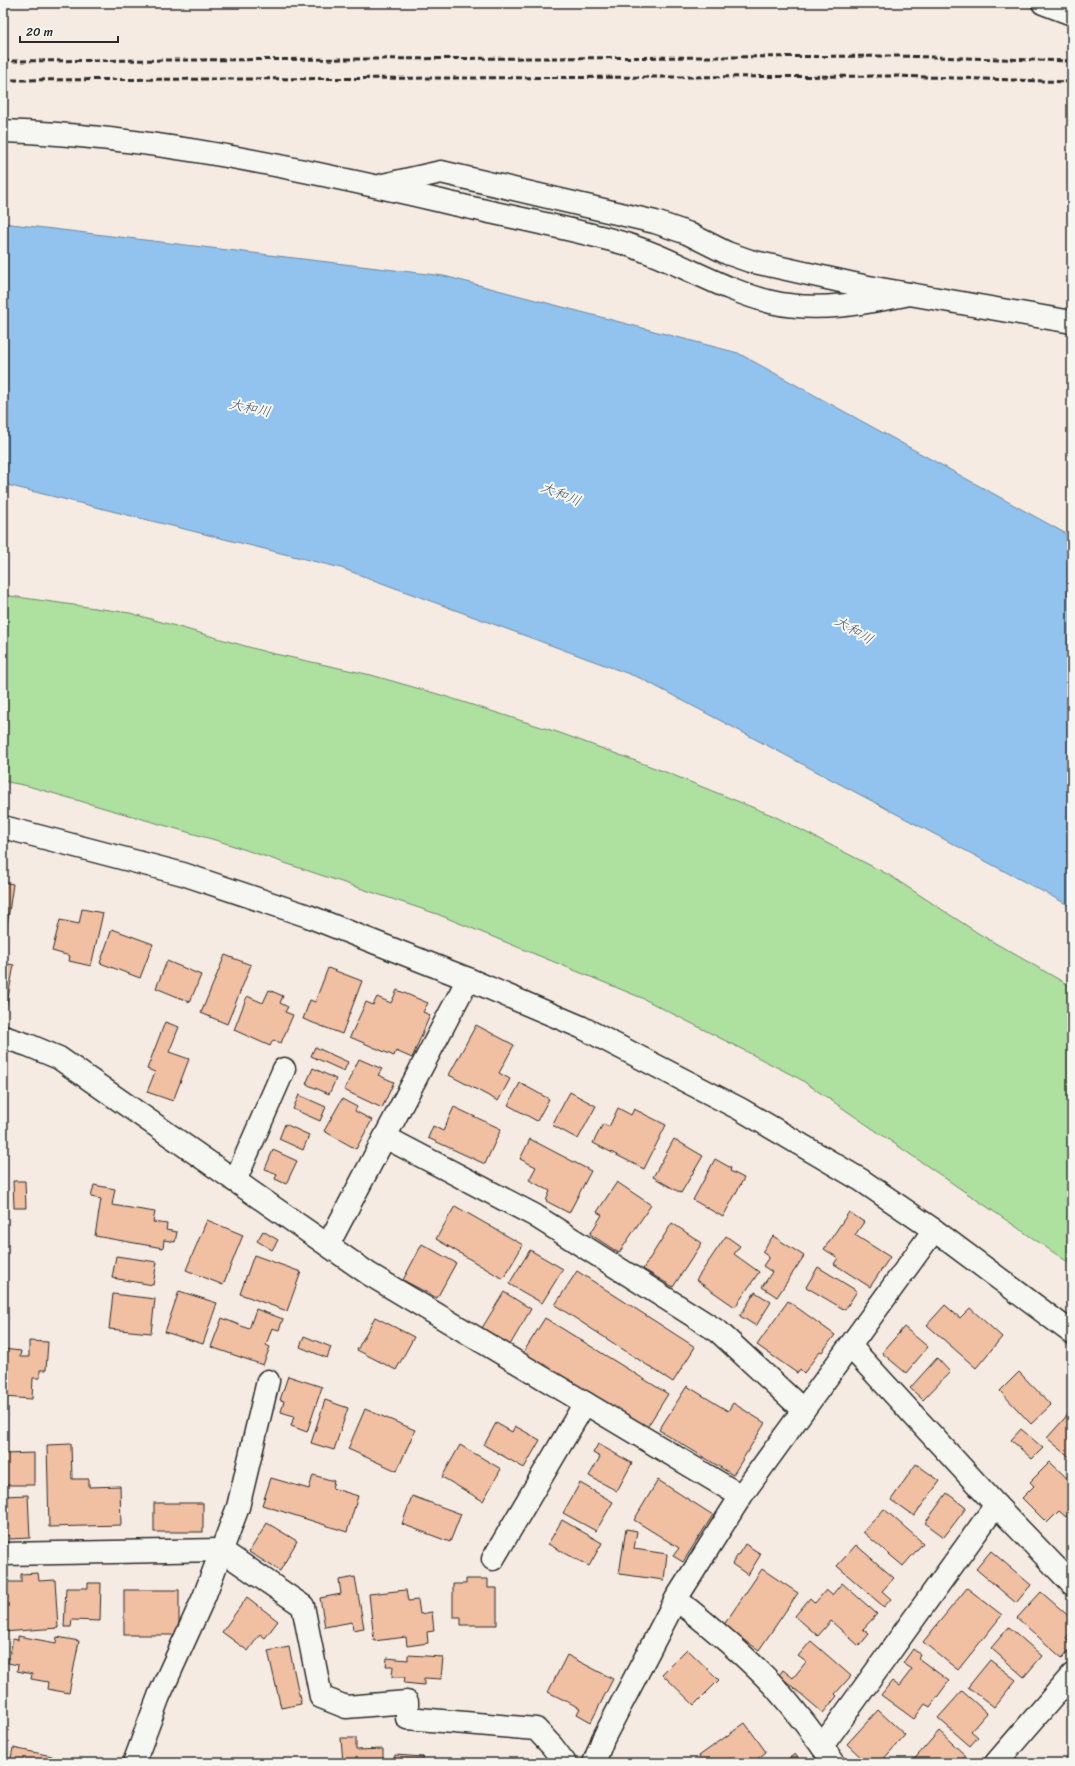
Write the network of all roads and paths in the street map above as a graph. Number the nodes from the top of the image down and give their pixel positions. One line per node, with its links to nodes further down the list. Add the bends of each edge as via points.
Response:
1 (1044, 3): 2 (street)
2 (1072, 14)
3 (3, 131): 4 (street, via 172,147)
4 (378, 186): 5 (street, via 441,172 655,222 750,261 856,285); 5 (street, via 619,242 772,302 811,307 842,306)
5 (910, 294): 6 (street)
6 (1072, 322)
7 (3, 827): 8 (street, via 183,874 308,916)
8 (468, 979): 11 (street); 13 (street, via 582,1027 740,1109 862,1180)
9 (3, 1037): 12 (street, via 58,1058)
10 (284, 1069): 12 (street)
11 (385, 1137): 14 (street); 19 (street, via 534,1214 719,1332)
12 (236, 1181): 14 (street)
13 (934, 1230): 15 (street); 16 (street)
14 (328, 1245): 18 (street, via 369,1274)
15 (1072, 1333)
16 (850, 1346): 19 (street); 21 (street)
17 (268, 1382): 22 (street, via 238,1507)
18 (585, 1403): 20 (street); 24 (street)
19 (803, 1410): 20 (street)
20 (741, 1496): 26 (street)
21 (996, 1505): 25 (street); 28 (street)
22 (221, 1550): 23 (street); 29 (street, via 204,1597 159,1696); 30 (street, via 303,1606 321,1697 346,1707 407,1702 408,1718 536,1729)
23 (3, 1554)
24 (493, 1559)
25 (1072, 1584)
26 (676, 1599): 28 (street, via 725,1639 774,1686); 31 (street, via 603,1739)
27 (1072, 1675): 32 (street)
28 (828, 1754)
29 (134, 1763)
30 (565, 1763)
31 (594, 1763)
32 (996, 1763)

